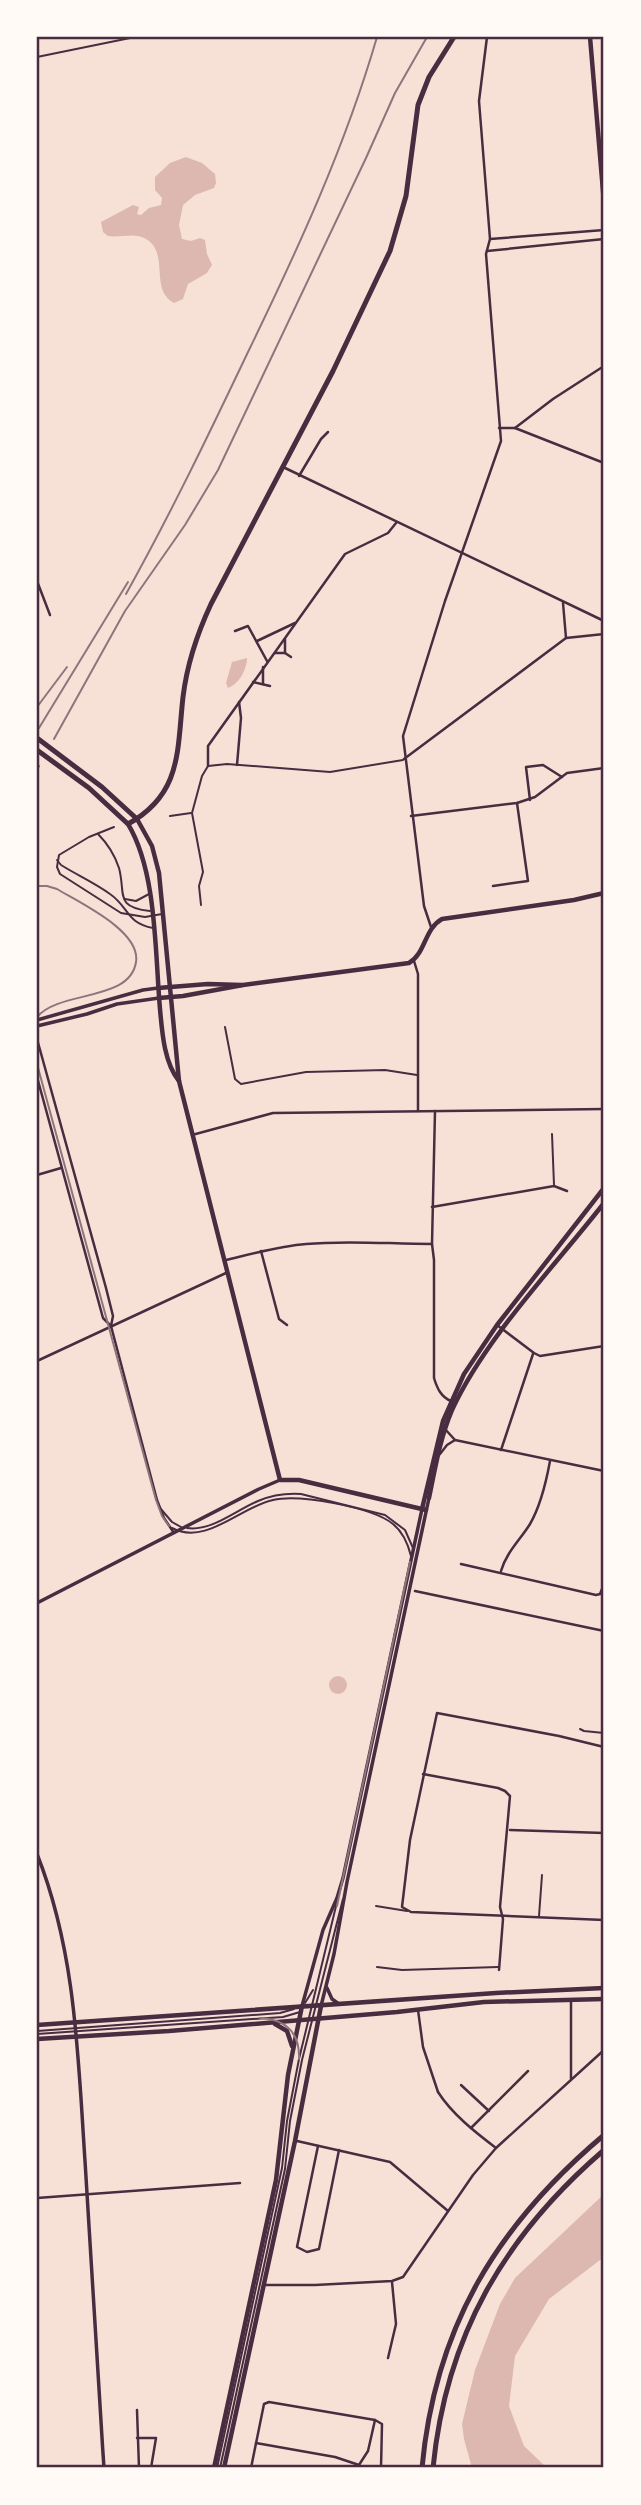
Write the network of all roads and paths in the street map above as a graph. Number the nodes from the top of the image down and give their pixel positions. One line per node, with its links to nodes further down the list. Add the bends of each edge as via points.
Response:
1 (135, 37): 5 (lane)
2 (453, 37): 16 (main road, via 418,105 406,196 390,251)
3 (487, 37): 8 (street, via 479,101)
4 (590, 37): 6 (main road)
5 (37, 57)
6 (604, 203)
7 (604, 230): 8 (street)
8 (490, 239): 10 (street)
9 (604, 239): 10 (street)
10 (487, 251): 12 (street)
11 (604, 366): 13 (street)
12 (499, 428): 13 (street); 19 (street, via 501,441)
13 (515, 428): 15 (street)
14 (328, 432): 17 (street)
15 (604, 463)
16 (283, 467): 17 (street); 51 (main road, via 196,639 183,697 175,770 158,801)
17 (299, 476): 18 (street)
18 (396, 523): 19 (street); 24 (street, via 388,533 345,554)
19 (463, 552): 21 (street); 41 (street, via 405,724)
20 (37, 581): 22 (street)
21 (564, 603): 23 (street); 28 (street)
22 (50, 615)
23 (604, 621)
24 (297, 622): 27 (street); 29 (street)
25 (235, 631): 29 (street, via 248,626)
26 (604, 634): 28 (street)
27 (285, 638): 30 (street); 31 (street)
28 (566, 638): 41 (street)
29 (257, 641): 33 (street)
30 (274, 653): 31 (street); 33 (street)
31 (285, 653): 32 (street)
32 (291, 657)
33 (267, 661): 34 (street)
34 (263, 667): 35 (street); 36 (street)
35 (252, 682): 36 (street); 38 (street)
36 (263, 684): 37 (street)
37 (270, 686)
38 (239, 701): 42 (street); 43 (street, via 208,746)
39 (37, 737): 51 (main road)
40 (37, 750): 52 (main road)
41 (404, 760): 42 (lane, via 330,772); 50 (street)
42 (237, 765): 43 (lane)
43 (208, 766): 48 (lane)
44 (604, 768): 45 (street)
45 (562, 777): 46 (street); 46 (street, via 543,765 526,767)
46 (530, 800): 47 (street)
47 (517, 803): 50 (street); 56 (street, via 528,881)
48 (192, 813): 49 (lane); 60 (lane, via 203,872 198,888)
49 (170, 816)
50 (411, 816): 64 (street, via 425,915)
51 (137, 819): 52 (main road); 61 (main road, via 155,855)
52 (128, 824): 58 (main road, via 145,863)
53 (114, 827): 54 (lane)
54 (97, 833): 55 (lane); 59 (lane, via 118,868)
55 (57, 859): 63 (lane, via 115,898); 63 (lane, via 64,878)
56 (493, 886)
57 (604, 893): 64 (main road, via 446,918)
58 (150, 894): 59 (lane, via 134,902); 62 (main road)
59 (122, 897): 62 (lane, via 133,908)
60 (201, 905)
61 (163, 913): 62 (lane); 62 (lane); 68 (main road)
62 (152, 914): 63 (lane); 65 (main road)
63 (127, 915): 65 (lane, via 137,924)
64 (431, 927): 66 (main road)
65 (153, 928): 69 (main road)
66 (414, 961): 67 (main road); 76 (street, via 418,974)
67 (243, 985): 68 (main road); 70 (main road)
68 (170, 987): 69 (main road); 70 (main road)
69 (159, 988): 71 (main road); 72 (street)
70 (170, 997): 71 (main road); 78 (main road)
71 (159, 998): 73 (street, via 117,1004); 78 (main road, via 164,1039)
72 (37, 1020)
73 (37, 1026)
74 (225, 1027): 76 (lane, via 238,1083 306,1072 385,1070)
75 (37, 1039): 97 (street, via 113,1316)
76 (418, 1075): 80 (street)
77 (37, 1077): 84 (street)
78 (179, 1082): 83 (main road)
79 (604, 1109): 81 (street)
80 (418, 1111): 81 (street); 83 (street, via 273,1114)
81 (435, 1111): 90 (street)
82 (552, 1134): 86 (lane)
83 (192, 1135): 93 (main road)
84 (61, 1168): 85 (street); 97 (street, via 103,1318)
85 (37, 1175)
86 (554, 1186): 88 (street); 90 (street)
87 (604, 1188): 96 (main road)
88 (567, 1191)
89 (604, 1203): 98 (main road)
90 (432, 1207): 91 (street)
91 (432, 1244): 92 (street, via 307,1244); 102 (street, via 434,1378 437,1388)
92 (261, 1251): 93 (street); 95 (street, via 279,1319)
93 (226, 1260): 94 (main road)
94 (229, 1272): 97 (street); 109 (main road)
95 (287, 1325)
96 (497, 1325): 98 (street); 102 (main road)
97 (111, 1326): 101 (street); 111 (street)
98 (503, 1329): 100 (street); 103 (main road, via 466,1384)
99 (604, 1346): 100 (street, via 547,1356)
100 (534, 1353): 105 (street)
101 (37, 1361)
102 (451, 1401): 112 (main road, via 439,1434)
103 (445, 1429): 104 (street); 106 (main road)
104 (455, 1440): 105 (street); 106 (street)
105 (501, 1450): 107 (street)
106 (437, 1460): 110 (main road)
107 (550, 1461): 108 (street); 118 (street, via 535,1513)
108 (604, 1471)
109 (280, 1480): 112 (main road, via 299,1480); 113 (street)
110 (429, 1498): 112 (street)
111 (160, 1508): 113 (lane); 114 (street)
112 (424, 1509): 115 (street); 116 (street)
113 (184, 1528): 114 (street); 115 (lane, via 206,1527 268,1497 301,1494 385,1515 405,1530)
114 (176, 1532): 116 (lane, via 200,1532 264,1502 303,1498 387,1520 404,1538); 121 (street)
115 (413, 1549): 116 (street)
116 (413, 1561): 131 (street); 132 (street)
117 (461, 1563): 118 (street)
118 (501, 1572): 119 (street, via 600,1594)
119 (604, 1584)
120 (415, 1591): 122 (street)
121 (37, 1603)
122 (604, 1631)
123 (580, 1729): 124 (lane)
124 (604, 1733)
125 (604, 1747): 126 (street, via 437,1713)
126 (423, 1774): 127 (street, via 505,1791 510,1799); 134 (street, via 402,1907)
127 (508, 1830): 128 (street); 135 (street)
128 (604, 1833)
129 (37, 1854): 152 (street, via 62,1937)
130 (542, 1875): 136 (lane)
131 (346, 1891): 132 (lane); 141 (street)
132 (339, 1900): 140 (lane); 140 (lane); 146 (street, via 323,1930)
133 (376, 1906): 134 (lane)
134 (407, 1911): 135 (street)
135 (502, 1915): 136 (street); 139 (street)
136 (539, 1917): 137 (street)
137 (604, 1920)
138 (377, 1967): 139 (lane)
139 (499, 1968)
140 (319, 1980): 146 (lane); 146 (lane)
141 (326, 1986): 145 (street, via 332,1999); 146 (street)
142 (604, 1988): 145 (main road)
143 (604, 1999): 144 (main road)
144 (570, 2000): 147 (main road, via 484,2002); 157 (street)
145 (344, 2005): 146 (main road)
146 (308, 2006): 148 (main road); 148 (lane); 149 (main road); 152 (main road); 152 (lane, via 283,2017)
147 (418, 2010): 148 (main road); 160 (street, via 423,2047 438,2092)
148 (312, 2019): 149 (main road); 162 (main road); 182 (lane, via 287,2121 282,2168)
149 (299, 2020): 150 (main road); 154 (main road)
150 (271, 2022): 152 (main road); 154 (main road, via 287,2031)
151 (37, 2025): 152 (main road)
152 (77, 2030): 153 (main road); 153 (lane); 168 (street)
153 (37, 2035)
154 (292, 2049): 182 (main road, via 276,2180)
155 (604, 2050): 157 (street)
156 (528, 2071): 159 (street)
157 (571, 2079): 164 (street)
158 (461, 2085): 159 (street)
159 (489, 2111): 160 (street)
160 (471, 2128): 164 (street)
161 (604, 2135): 185 (main road, via 531,2204 475,2286 438,2378)
162 (295, 2141): 163 (street); 172 (main road)
163 (318, 2146): 165 (street); 165 (street, via 297,2248 307,2252 318,2249)
164 (496, 2148): 170 (street)
165 (339, 2150): 170 (street, via 390,2162)
166 (604, 2150): 186 (main road, via 552,2199 492,2278 449,2378)
167 (240, 2183): 168 (street)
168 (87, 2194): 169 (street); 179 (street)
169 (37, 2198)
170 (448, 2211): 171 (street, via 408,2272)
171 (391, 2281): 172 (street); 173 (street, via 396,2324)
172 (263, 2285): 182 (main road)
173 (388, 2358)
174 (137, 2410): 176 (street)
175 (375, 2420): 177 (street, via 269,2402 264,2404); 178 (street, via 368,2451); 184 (street, via 382,2424)
176 (137, 2438): 180 (street); 181 (street, via 156,2438)
177 (256, 2443): 178 (street); 183 (street)
178 (358, 2466)
179 (104, 2468)
180 (139, 2468)
181 (151, 2468)
182 (219, 2468)
183 (251, 2468)
184 (381, 2468)
185 (422, 2468)
186 (433, 2468)

